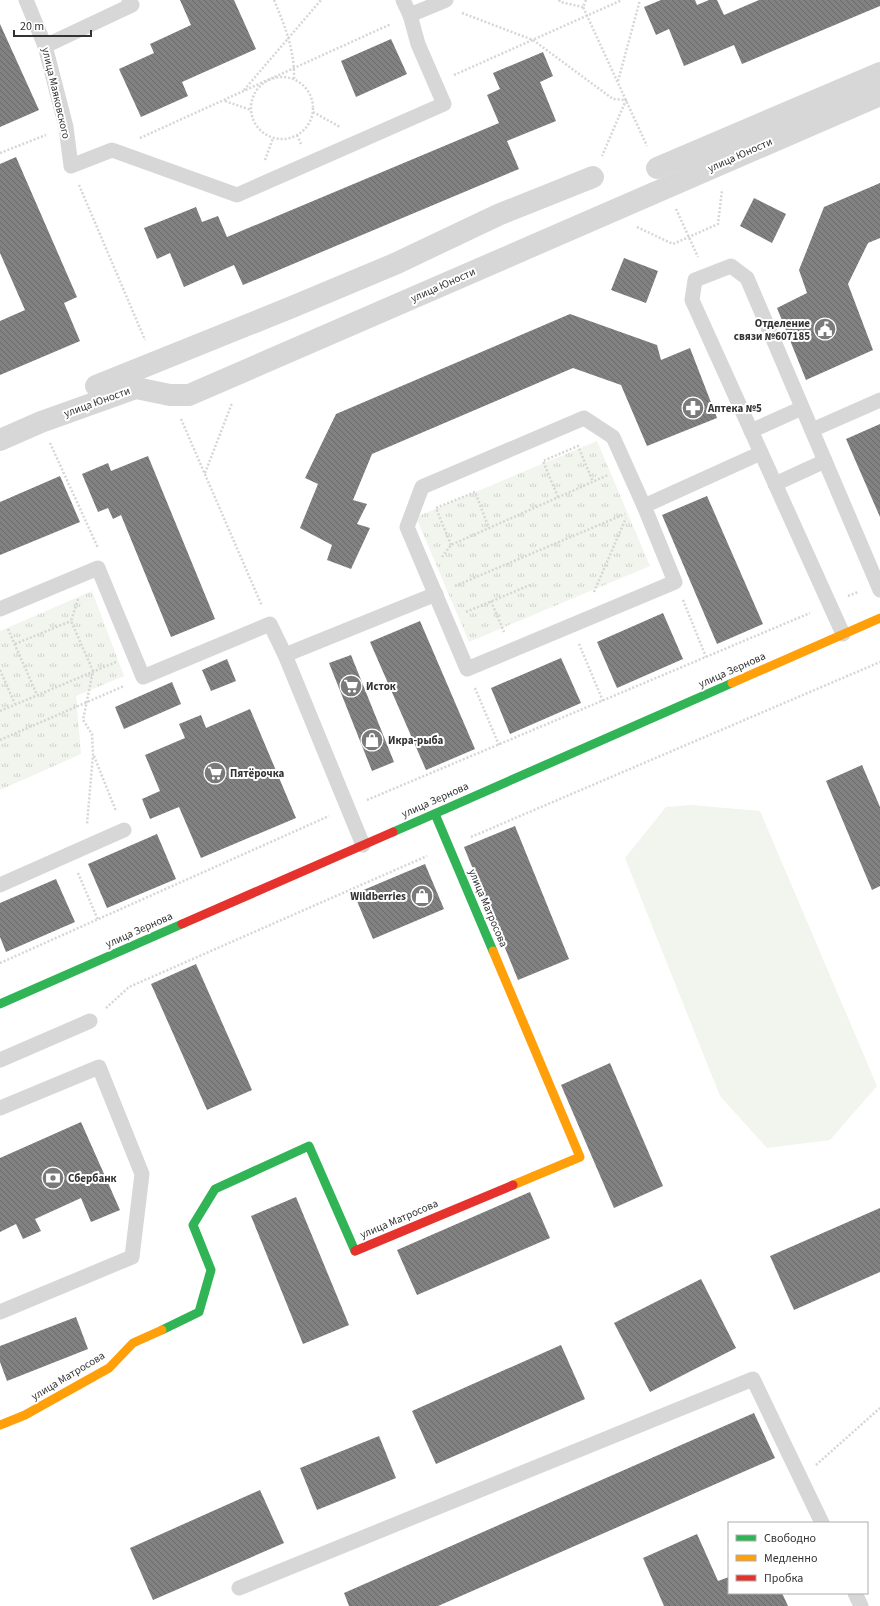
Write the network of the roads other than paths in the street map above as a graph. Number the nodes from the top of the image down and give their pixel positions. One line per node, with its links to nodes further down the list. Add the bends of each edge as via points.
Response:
1 (26, 0): 6 (lane, улица Маяковского)
2 (129, 0): 6 (lane, via 132,5)
3 (403, 0): 5 (lane)
4 (442, 2): 5 (lane)
5 (410, 15): 6 (lane, улица Маяковского, via 418,44 444,104 237,195 112,150 71,166 66,127)
6 (45, 46)
7 (880, 73): 9 (street, улица Юности)
8 (880, 95): 16 (street, улица Юности, via 189,395 170,395 136,388 41,422)
9 (657, 168)
10 (593, 177): 13 (street, улица Юности, via 498,215 397,263 285,310)
11 (880, 400): 14 (lane)
12 (802, 408): 14 (lane); 15 (lane); 15 (lane, via 747,278 731,266 695,280 692,300)
13 (0, 424)
14 (812, 430): 18 (lane)
15 (751, 431): 17 (lane)
16 (0, 440)
17 (761, 453): 19 (lane); 20 (lane)
18 (825, 461): 19 (lane); 21 (lane)
19 (775, 484): 25 (lane)
20 (644, 506): 22 (lane, via 675,582 467,669); 22 (lane, via 613,437 584,418 422,487 408,527)
21 (878, 587)
22 (436, 594): 26 (lane)
23 (0, 609): 26 (lane, via 92,571 143,677 270,624)
24 (880, 618): 25 (street, улица Зернова)
25 (843, 634): 27 (street, улица Зернова)
26 (285, 655): 29 (lane)
27 (435, 814): 29 (street, улица Зернова); 36 (street, улица Матросова, via 580,1157 355,1251 309,1146 215,1189 193,1225 211,1270 199,1312 133,1343 108,1368 25,1415)
28 (124, 830): 30 (lane)
29 (363, 845): 31 (street, улица Зернова)
30 (0, 885)
31 (0, 1004)
32 (90, 1021): 33 (lane)
33 (0, 1060)
34 (0, 1108): 35 (lane, via 99,1067 142,1174 132,1257)
35 (0, 1312)
36 (0, 1425)
37 (822, 1522): 38 (lane, via 753,1379)
38 (239, 1588)
39 (855, 1594): 40 (lane)
40 (861, 1606)

